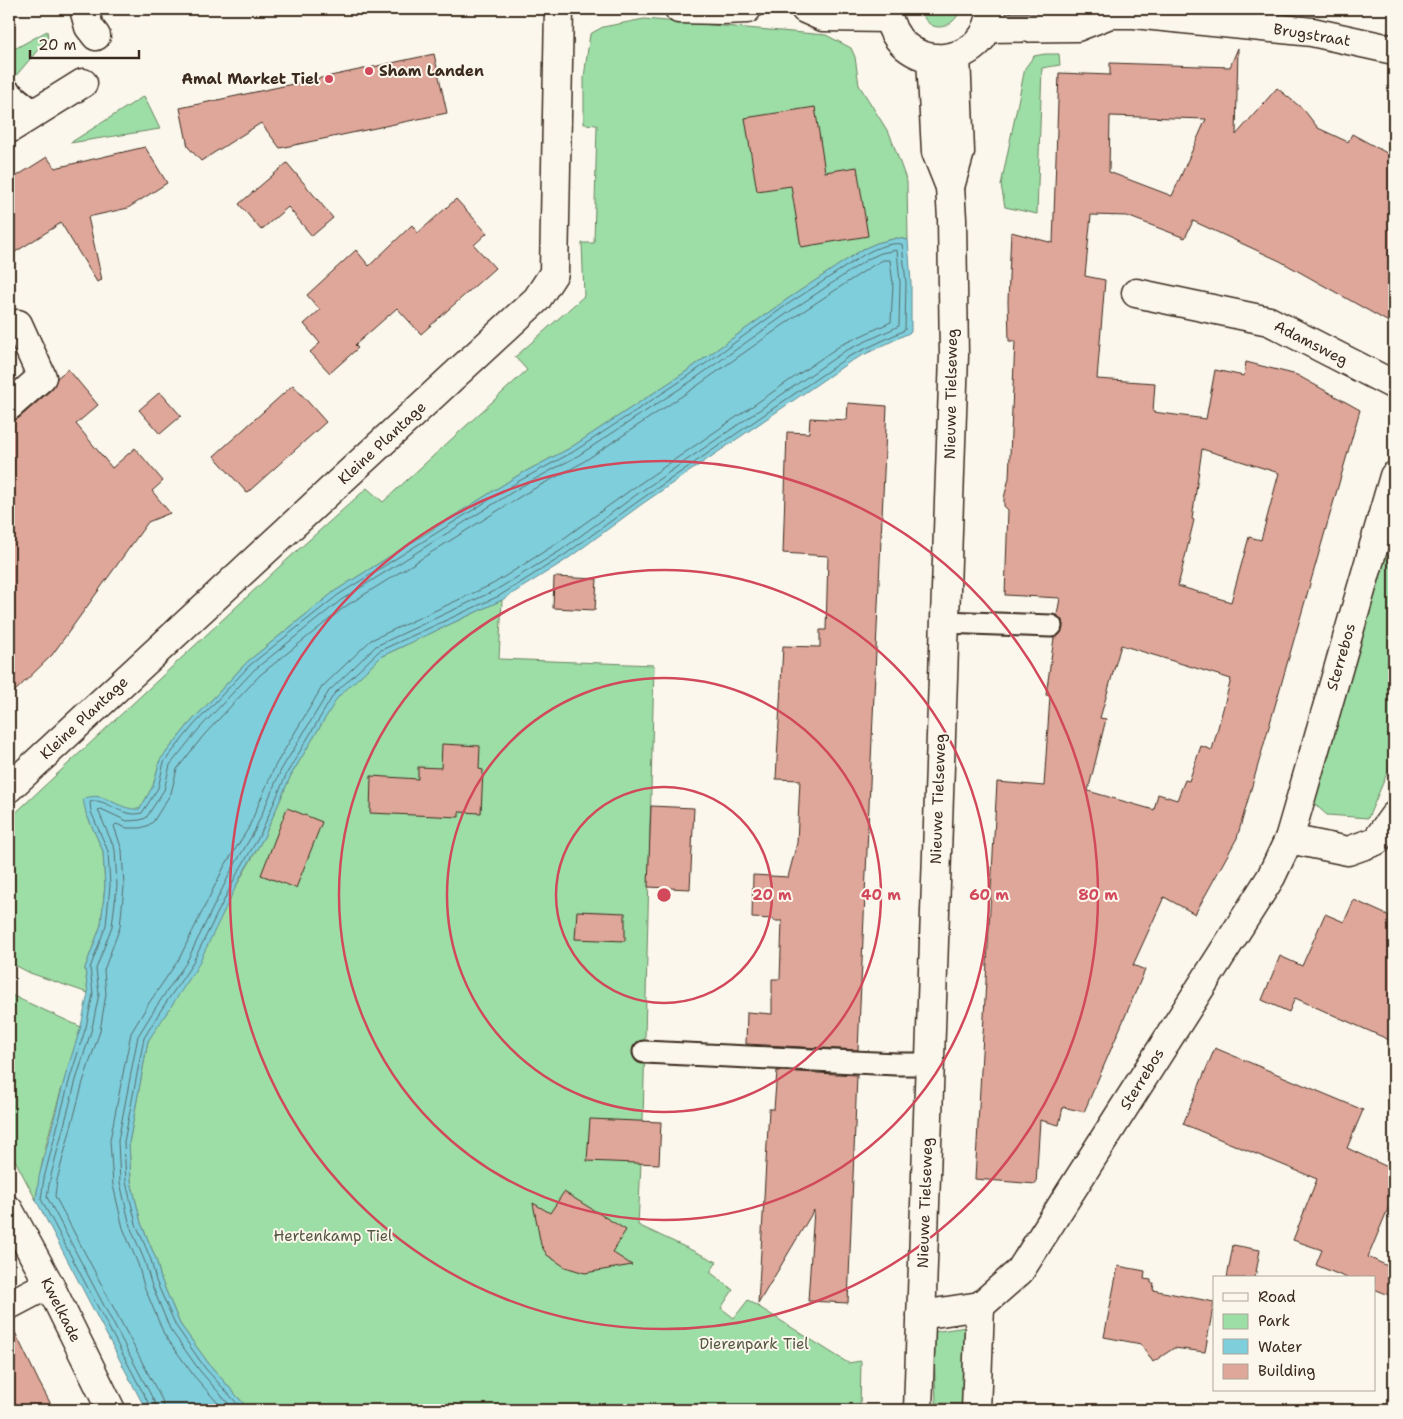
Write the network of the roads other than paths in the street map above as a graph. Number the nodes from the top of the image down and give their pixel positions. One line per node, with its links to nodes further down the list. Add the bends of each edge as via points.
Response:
1 (84, 9): 9 (street, via 89,27)
2 (559, 9): 23 (street, Kleine Plantage, via 554,273 537,299)
3 (679, 9): 4 (street)
4 (747, 9)
5 (806, 9): 7 (street, via 823,17)
6 (1104, 11): 8 (street, Brugstraat, via 1077,27); 10 (street, Brugstraat, via 1312,32)
7 (888, 14): 11 (street, via 898,39 907,48 918,54)
8 (989, 18): 11 (street, via 976,44)
9 (96, 36)
10 (1394, 50)
11 (943, 57): 21 (street, Nieuwe Tielseweg, via 960,152 950,187 954,354)
12 (83, 83): 14 (street)
13 (9, 91): 14 (lane)
14 (35, 112): 15 (street)
15 (9, 129)
16 (1136, 293): 18 (street, Adamsweg, via 1269,321)
17 (18, 324): 19 (street, via 42,377)
18 (1394, 385)
19 (9, 406)
20 (1394, 476): 25 (street, Sterrebos)
21 (944, 622): 22 (lane); 27 (street, Nieuwe Tielseweg)
22 (1051, 626)
23 (9, 788)
24 (1394, 816): 25 (street, via 1376,841 1348,851)
25 (1288, 839): 31 (street, Sterrebos, via 1271,877 1020,1272)
26 (644, 1052): 27 (lane)
27 (930, 1064): 32 (street, Nieuwe Tielseweg)
28 (9, 1210): 29 (street, Kwelkade)
29 (48, 1284): 30 (street); 33 (street, Kwelkade)
30 (9, 1305)
31 (980, 1306): 32 (street); 35 (street)
32 (921, 1315): 34 (street, Nieuwe Tielseweg)
33 (111, 1410)
34 (918, 1410)
35 (976, 1410)

